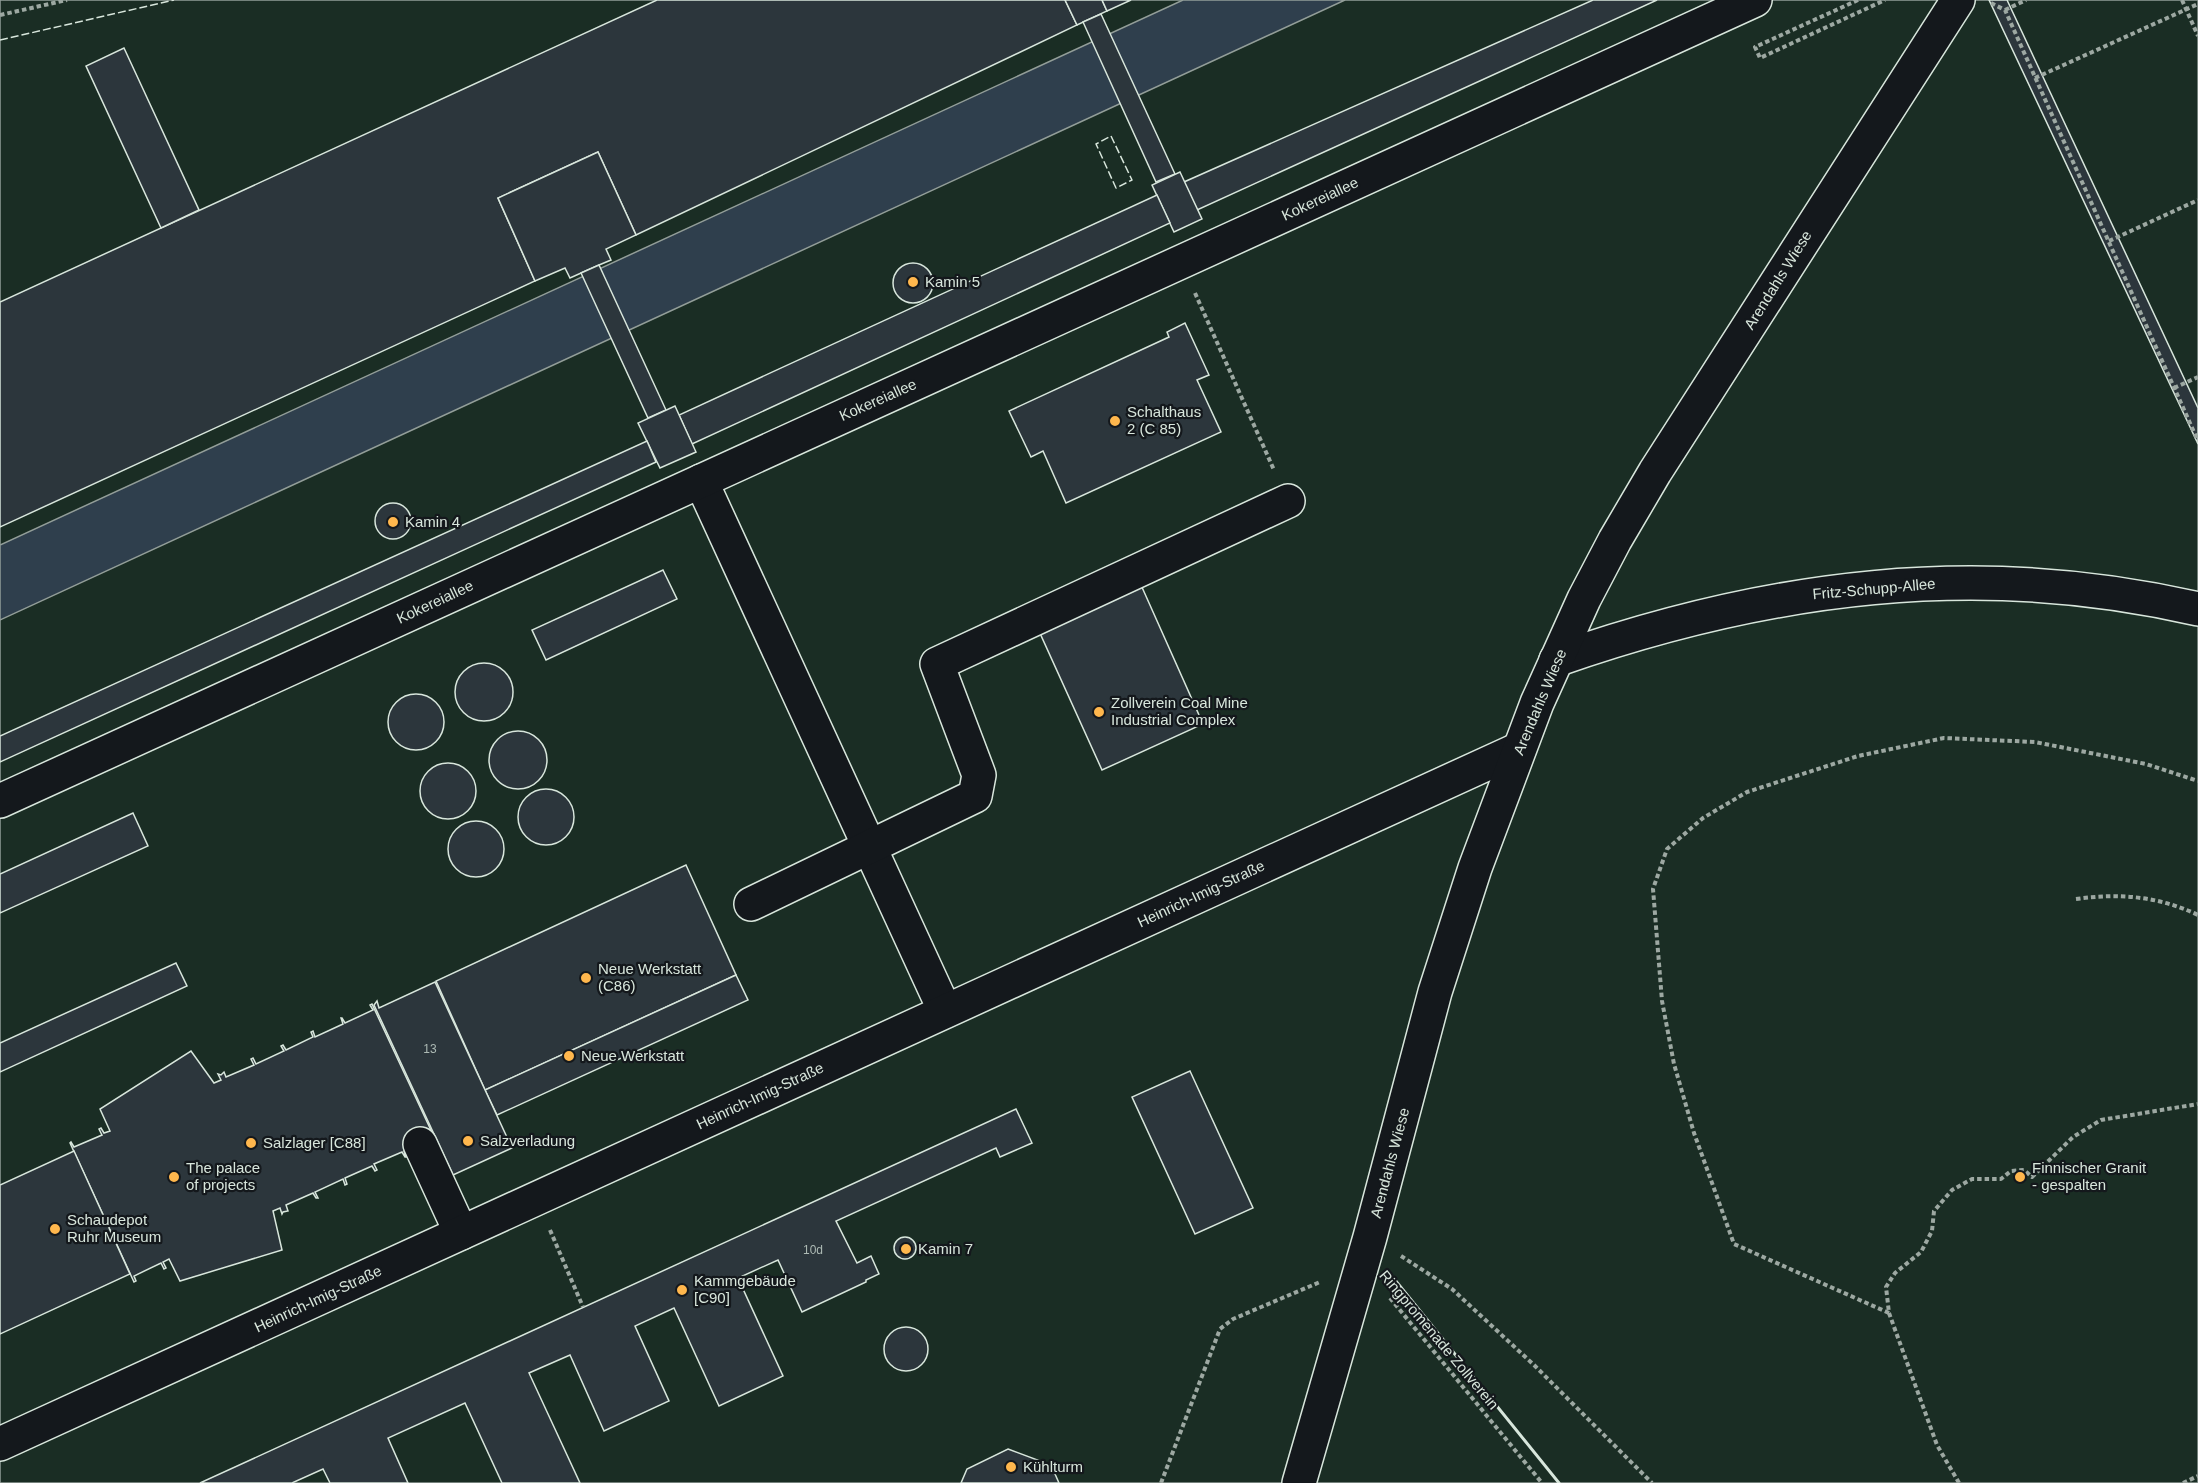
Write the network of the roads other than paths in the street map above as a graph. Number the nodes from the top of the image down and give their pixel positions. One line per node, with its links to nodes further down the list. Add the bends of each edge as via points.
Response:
1 (1755, 0): 3 (street, Kokereiallee)
2 (1958, 0): 6 (street, Arendahls Wiese, via 1655,472 1615,540)
3 (701, 481): 8 (street, Kokereiallee); 9 (street)
4 (1288, 501): 9 (street, via 937,664 979,775 975,796)
5 (2198, 609): 6 (street, Fritz-Schupp-Allee, via 2116,592 2029,583 1891,586 1821,592 1742,607 1617,639)
6 (1556, 660): 7 (street, Arendahls Wiese)
7 (1519, 749): 11 (street, Heinrich-Imig-Straße); 15 (street, Arendahls Wiese, via 1435,992)
8 (0, 801)
9 (870, 848): 10 (street); 11 (street)
10 (751, 904)
11 (945, 1011): 13 (street, Heinrich-Imig-Straße)
12 (420, 1144): 13 (street)
13 (461, 1233): 14 (street, Heinrich-Imig-Straße)
14 (0, 1443)
15 (1299, 1483)

